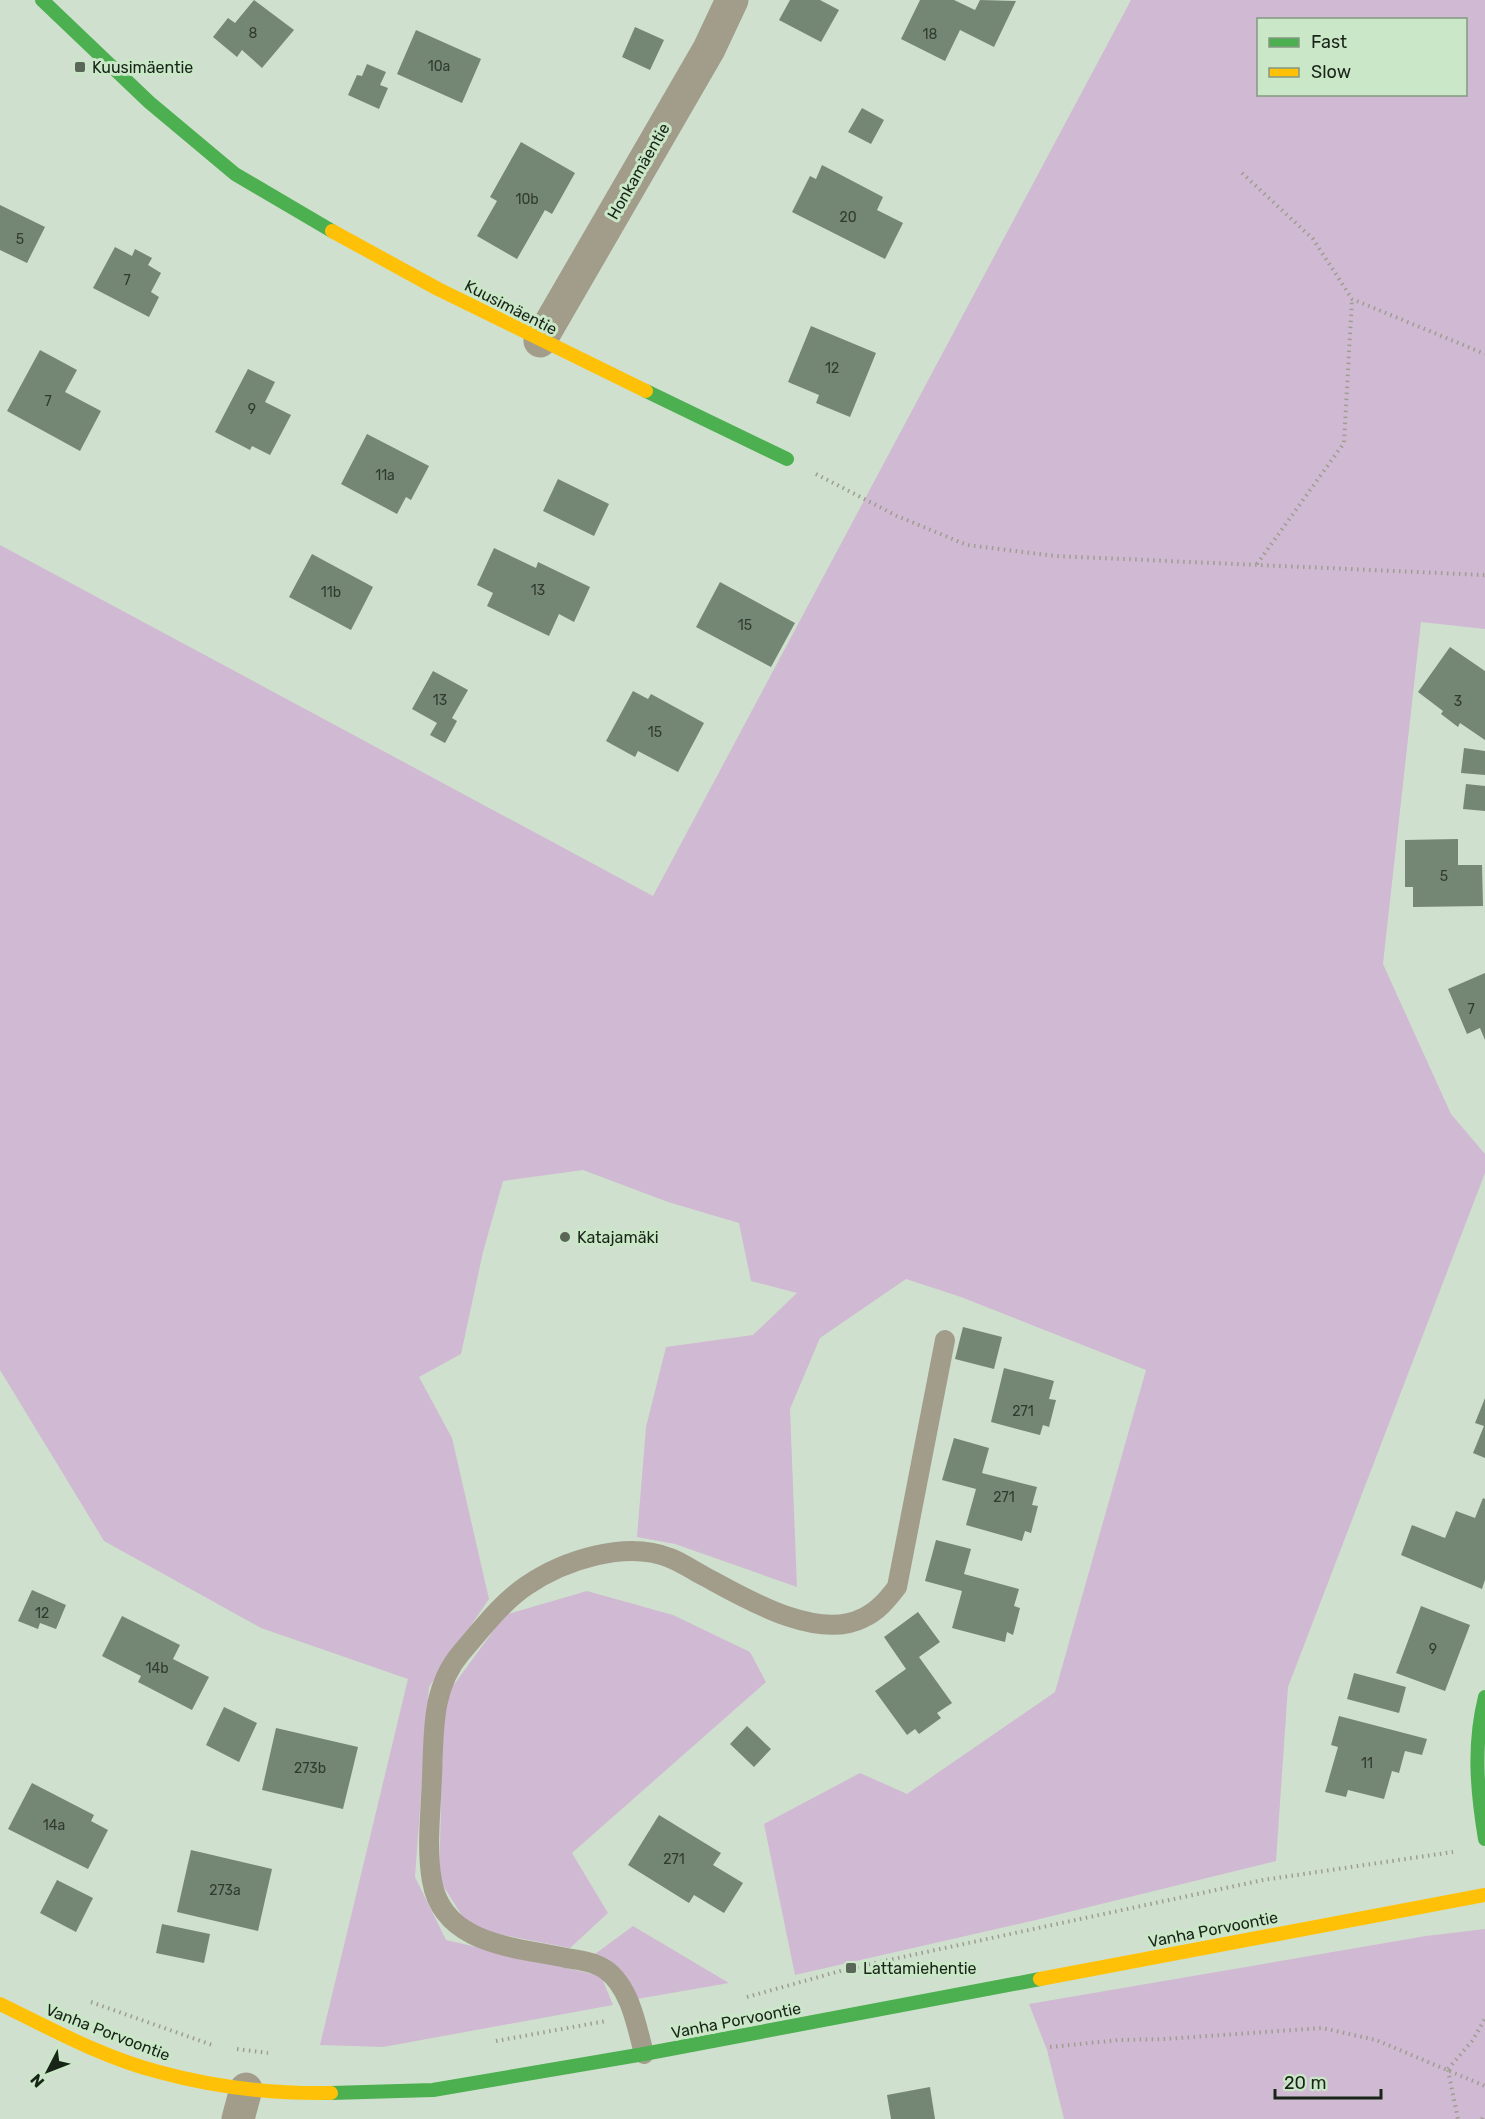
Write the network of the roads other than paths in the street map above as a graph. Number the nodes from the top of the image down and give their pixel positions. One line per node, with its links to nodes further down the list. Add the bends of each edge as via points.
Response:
1 (42, 0): 3 (street, Kuusimäentie, via 149,102 235,174 331,231)
2 (732, 0): 3 (street, Honkamäentie, via 709,49)
3 (540, 341): 4 (street, Kuusimäentie)
4 (787, 459)
5 (945, 1340): 10 (lane, via 897,1587 880,1608 861,1620 836,1625 807,1621 762,1607 669,1557 643,1552 608,1553 559,1568 526,1586 502,1606 458,1657 438,1695 430,1842 432,1882 438,1899 462,1931 479,1939 587,1962 606,1970 619,1984 634,2016)
6 (1485, 1697): 7 (street, via 1477,1724 1475,1778)
7 (1485, 1839)
8 (1485, 1894): 10 (street, Vanha Porvoontie)
9 (0, 2004): 11 (street, Vanha Porvoontie, via 73,2040)
10 (644, 2054): 11 (street, Vanha Porvoontie, via 432,2090 326,2093)
11 (242, 2104)

